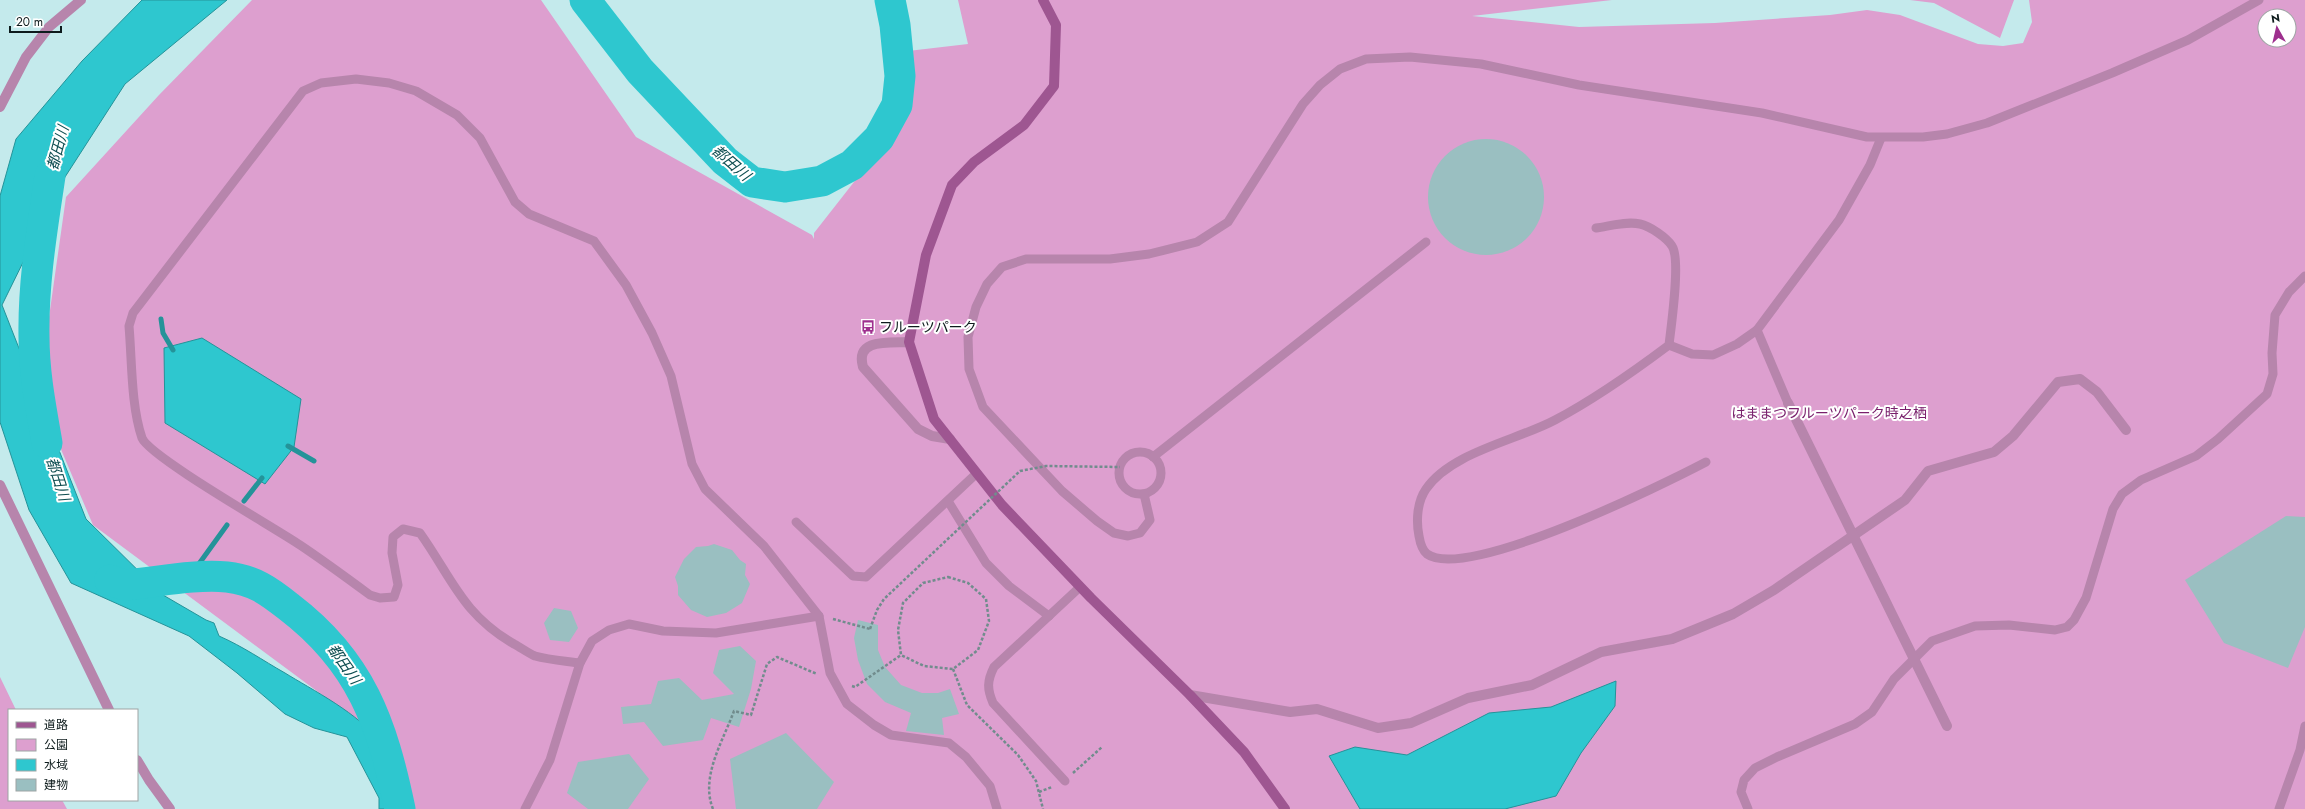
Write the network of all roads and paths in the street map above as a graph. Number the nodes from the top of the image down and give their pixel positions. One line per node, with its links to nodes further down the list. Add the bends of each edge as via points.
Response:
1 (81, 0): 4 (street, via 49,27 26,57)
2 (1042, 0): 10 (street, via 1056,25 1054,86 1024,125 974,162 952,185 926,254)
3 (2259, 0): 5 (lane, via 2188,40 1987,123 1948,134)
4 (0, 107)
5 (1881, 138): 9 (lane, via 1870,165 1839,220); 20 (lane, via 1866,137 1762,113 1579,85 1481,64 1410,56 1366,59 1340,69 1320,85 1303,104 1228,222 1211,234 1197,242 1149,254 1110,259 1026,259 1002,267 987,284 976,307 968,337 969,369 983,407 1062,491 1114,533 1128,536 1140,533 1150,520)
6 (1596, 228): 11 (lane, via 1640,224 1657,233 1673,247 1674,299)
7 (1426, 242): 15 (lane)
8 (2305, 276): 42 (lane, via 2289,292 2275,315 2273,374 2267,394 2218,440 2196,456 2141,480 2122,494 2112,509 2086,598 2066,627 2054,630 2009,625 1975,626 1932,641 1894,679 1872,712 1855,724 1755,768 1744,780 1741,792)
9 (1757, 330): 11 (lane, via 1737,344 1713,355 1692,354); 12 (lane)
10 (909, 342): 14 (street, via 934,419); 14 (street, via 874,344 863,352 860,358 863,367 918,429 932,436)
11 (1669, 345): 16 (lane, via 1620,382 1554,421 1496,443 1448,468 1426,489 1420,502 1416,519 1421,546 1427,554 1439,558 1484,554 1606,511)
12 (1788, 403): 32 (street, bridge)
13 (2126, 430): 30 (street, via 2097,392 2080,379 2058,382 2013,436 1994,452 1928,471 1905,500 1886,514 1774,590 1732,614 1672,638 1601,652 1532,686 1468,698 1411,723 1378,728 1317,709 1290,712)
14 (950, 439): 18 (street)
15 (1153, 457): 17 (lane, via 1139,452 1129,455); 20 (lane, via 1162,472 1159,483 1151,492)
16 (1706, 462)
17 (1120, 467): 20 (lane, via 1119,475 1123,486 1130,492); 24 (path, bridge, via 1046,466 1020,471 884,599 870,629)
18 (977, 473): 21 (lane); 23 (street, via 1002,505)
19 (0, 485): 31 (street)
20 (1144, 494)
21 (948, 501): 22 (lane, via 866,577 853,576); 25 (lane, via 986,563 1009,586)
22 (796, 522)
23 (1080, 587): 25 (lane); 30 (street)
24 (818, 616): 27 (lane, via 716,633 663,630 629,624 610,630 592,640); 27 (lane, via 764,546 705,489 692,464 671,376 652,333 626,285 594,241 529,214 514,202 480,138 457,116 416,91 389,83 356,80 322,83 303,91 133,313 130,326 136,413 143,439 152,451 301,546 370,595 380,598 394,597 398,585 392,553 393,536 403,529 420,533 460,597 476,617 499,635 534,656); 29 (lane, via 830,673)
25 (1049, 616): 35 (lane, via 994,667 988,678 987,689 993,703)
26 (901, 655): 28 (path, via 924,666); 28 (path, via 898,630 903,603 923,583 948,578 968,583 986,599 989,621 978,650); 29 (path, via 855,687)
27 (580, 663): 37 (lane, via 550,760)
28 (953, 669): 40 (path, via 967,705 1018,755 1036,782)
29 (835, 682): 38 (path, via 777,657 767,664 751,715 734,711 710,773 708,796); 39 (lane, via 847,704 891,735 949,743 966,756 990,786)
30 (1190, 694): 41 (street, via 1244,752)
31 (109, 709)
32 (1946, 726)
33 (2305, 726): 43 (lane, via 2300,750)
34 (138, 762): 36 (street)
35 (1065, 781)
36 (170, 809)
37 (525, 809)
38 (714, 809)
39 (997, 809)
40 (1043, 809)
41 (1285, 809)
42 (1748, 809)
43 (2279, 809)

